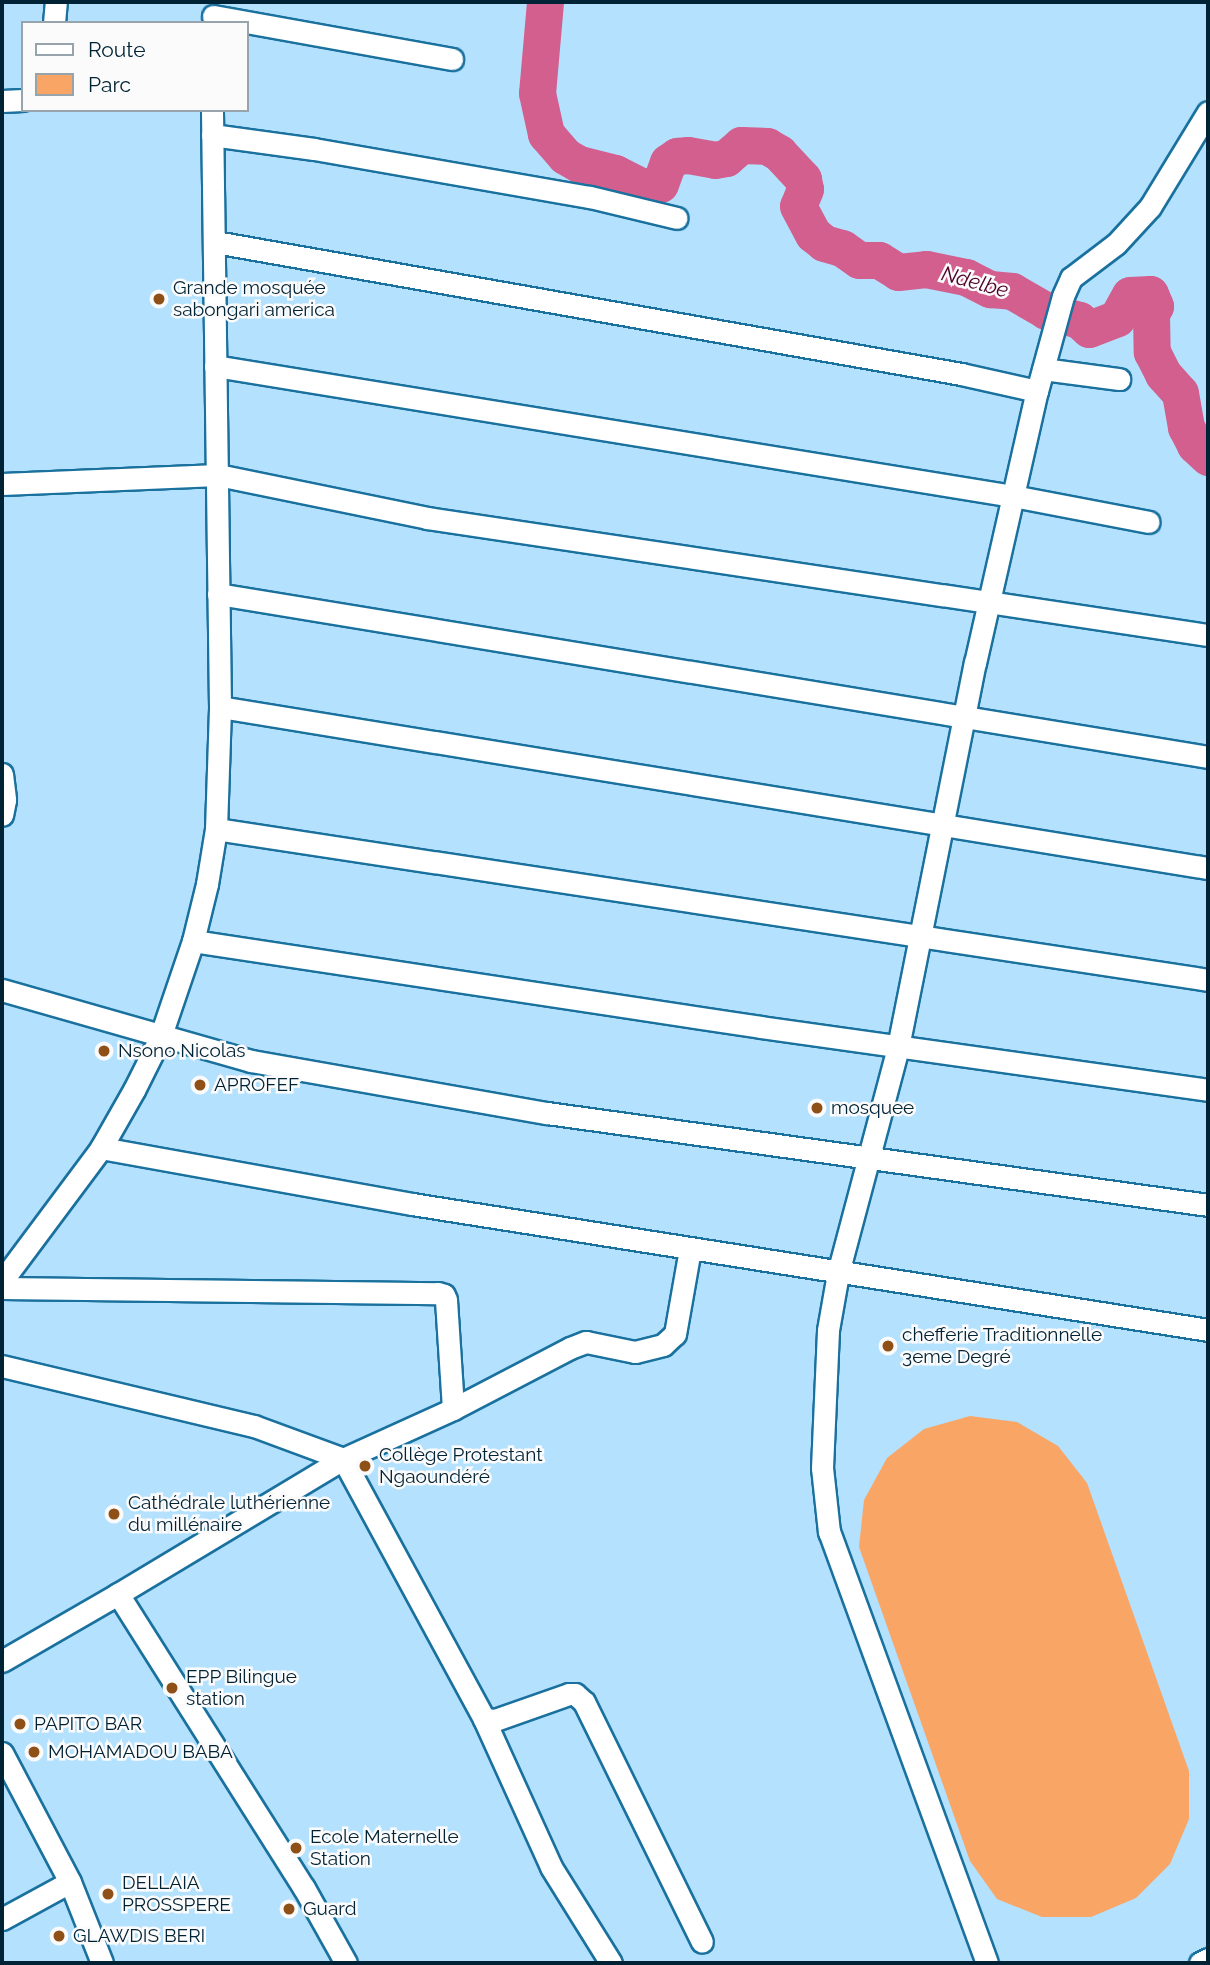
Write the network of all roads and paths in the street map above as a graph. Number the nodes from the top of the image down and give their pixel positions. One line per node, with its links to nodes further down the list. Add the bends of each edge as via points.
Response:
1 (56, 2): 3 (street)
2 (212, 14): 4 (street)
3 (54, 21)
4 (452, 59)
5 (21, 100): 6 (street)
6 (2, 101)
7 (212, 112): 9 (street)
8 (1208, 112): 13 (street, via 1150,207 1116,243 1071,278)
9 (212, 135): 10 (street, via 590,197); 11 (street)
10 (677, 218)
11 (215, 242): 12 (street); 15 (street)
12 (215, 366): 16 (street); 18 (street)
13 (1043, 369): 14 (street); 15 (street)
14 (1119, 379)
15 (1037, 391): 18 (street)
16 (218, 475): 17 (street); 20 (street); 21 (street, via 427,518)
17 (2, 484)
18 (1013, 496): 19 (street); 21 (street)
19 (1149, 523)
20 (218, 594): 23 (street); 24 (street)
21 (989, 600): 22 (street); 24 (street)
22 (1208, 635)
23 (220, 707): 28 (street); 29 (street)
24 (964, 717): 25 (street); 28 (street)
25 (1208, 757)
26 (2, 774): 27 (street)
27 (2, 816)
28 (942, 823): 30 (street); 31 (street)
29 (216, 829): 31 (street); 32 (street)
30 (1208, 868)
31 (919, 935): 33 (street); 36 (street)
32 (193, 941): 35 (street); 36 (street)
33 (1208, 980)
34 (2, 990): 35 (street)
35 (160, 1038): 38 (street); 39 (street, via 251,1061 547,1113)
36 (898, 1047): 37 (street); 39 (street)
37 (1208, 1090)
38 (101, 1148): 41 (street, via 412,1205); 43 (street)
39 (869, 1157): 40 (street); 42 (street)
40 (1208, 1205)
41 (691, 1249): 42 (street); 47 (street, via 675,1334 663,1345 635,1352 586,1342)
42 (838, 1273): 45 (street); 60 (street, via 828,1330 824,1397 822,1468 829,1532)
43 (2, 1281)
44 (2, 1288): 47 (street, via 438,1293 446,1300)
45 (1208, 1330)
46 (2, 1366): 48 (street, via 254,1426)
47 (453, 1409): 48 (street)
48 (342, 1459): 49 (street); 51 (street)
49 (118, 1594): 50 (street); 58 (street, via 304,1888)
50 (2, 1661)
51 (484, 1719): 55 (street, via 495,1720 569,1694 584,1702); 59 (street, via 551,1867)
52 (2, 1753): 53 (street)
53 (70, 1882): 54 (street); 57 (street)
54 (2, 1919)
55 (702, 1942)
56 (1208, 1959): 61 (street)
57 (102, 1963)
58 (346, 1963)
59 (611, 1963)
60 (987, 1963)
61 (1200, 1963)

